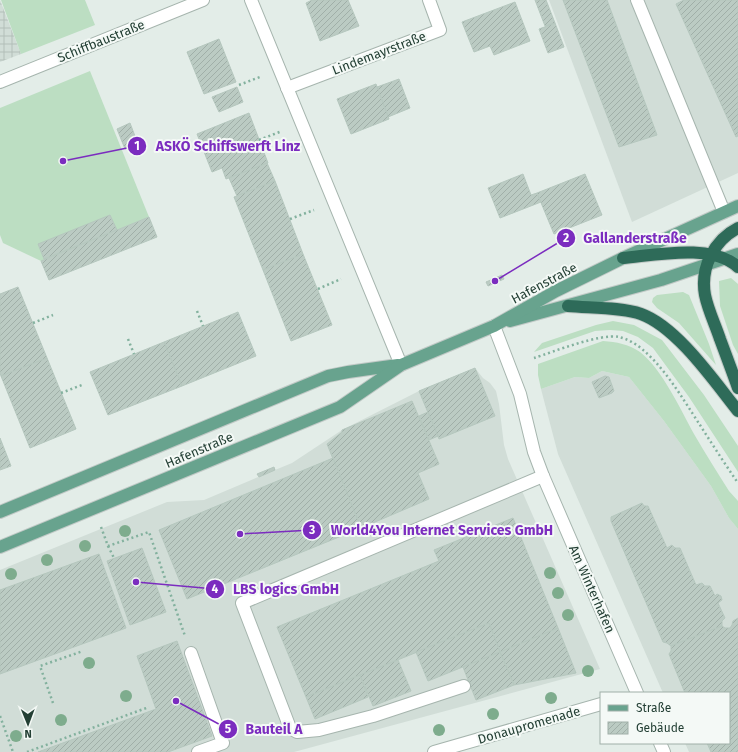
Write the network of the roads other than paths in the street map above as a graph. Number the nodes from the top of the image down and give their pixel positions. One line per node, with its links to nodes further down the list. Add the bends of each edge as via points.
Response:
1 (203, 0): 5 (street, Schiffbaustraße)
2 (252, 0): 6 (street)
3 (429, 0): 6 (street, Lindemayrstraße, via 440,30)
4 (637, 0): 8 (street)
5 (0, 82)
6 (287, 88): 17 (street)
7 (738, 206): 8 (main road, Hafenstraße)
8 (724, 212): 11 (main road, Hafenstraße)
9 (738, 228): 13 (highway, via 725,237)
10 (738, 254): 12 (main road)
11 (623, 258): 13 (highway, via 693,252); 16 (main road, Hafenstraße, via 556,291)
12 (725, 258): 13 (highway); 14 (highway)
13 (709, 260): 15 (main road, Hafenstraße, via 661,280); 18 (highway, via 704,284 705,294)
14 (738, 267)
15 (568, 306): 16 (main road, Hafenstraße); 19 (highway, via 626,311 652,319 678,339)
16 (494, 326): 17 (main road, Hafenstraße); 20 (street, Am Winterhafen, via 520,394 534,452)
17 (401, 365): 21 (main road, Hafenstraße, via 328,376); 22 (main road, Hafenstraße, via 340,407)
18 (738, 388)
19 (738, 411)
20 (543, 476): 24 (street, via 242,603 290,728 297,732 319,730 373,716); 25 (street, Am Winterhafen)
21 (0, 512)
22 (0, 547)
23 (191, 653): 27 (street, via 223,743)
24 (464, 686)
25 (637, 692)
26 (600, 704): 28 (street, Donaupromenade)
27 (198, 752)
28 (434, 752)

